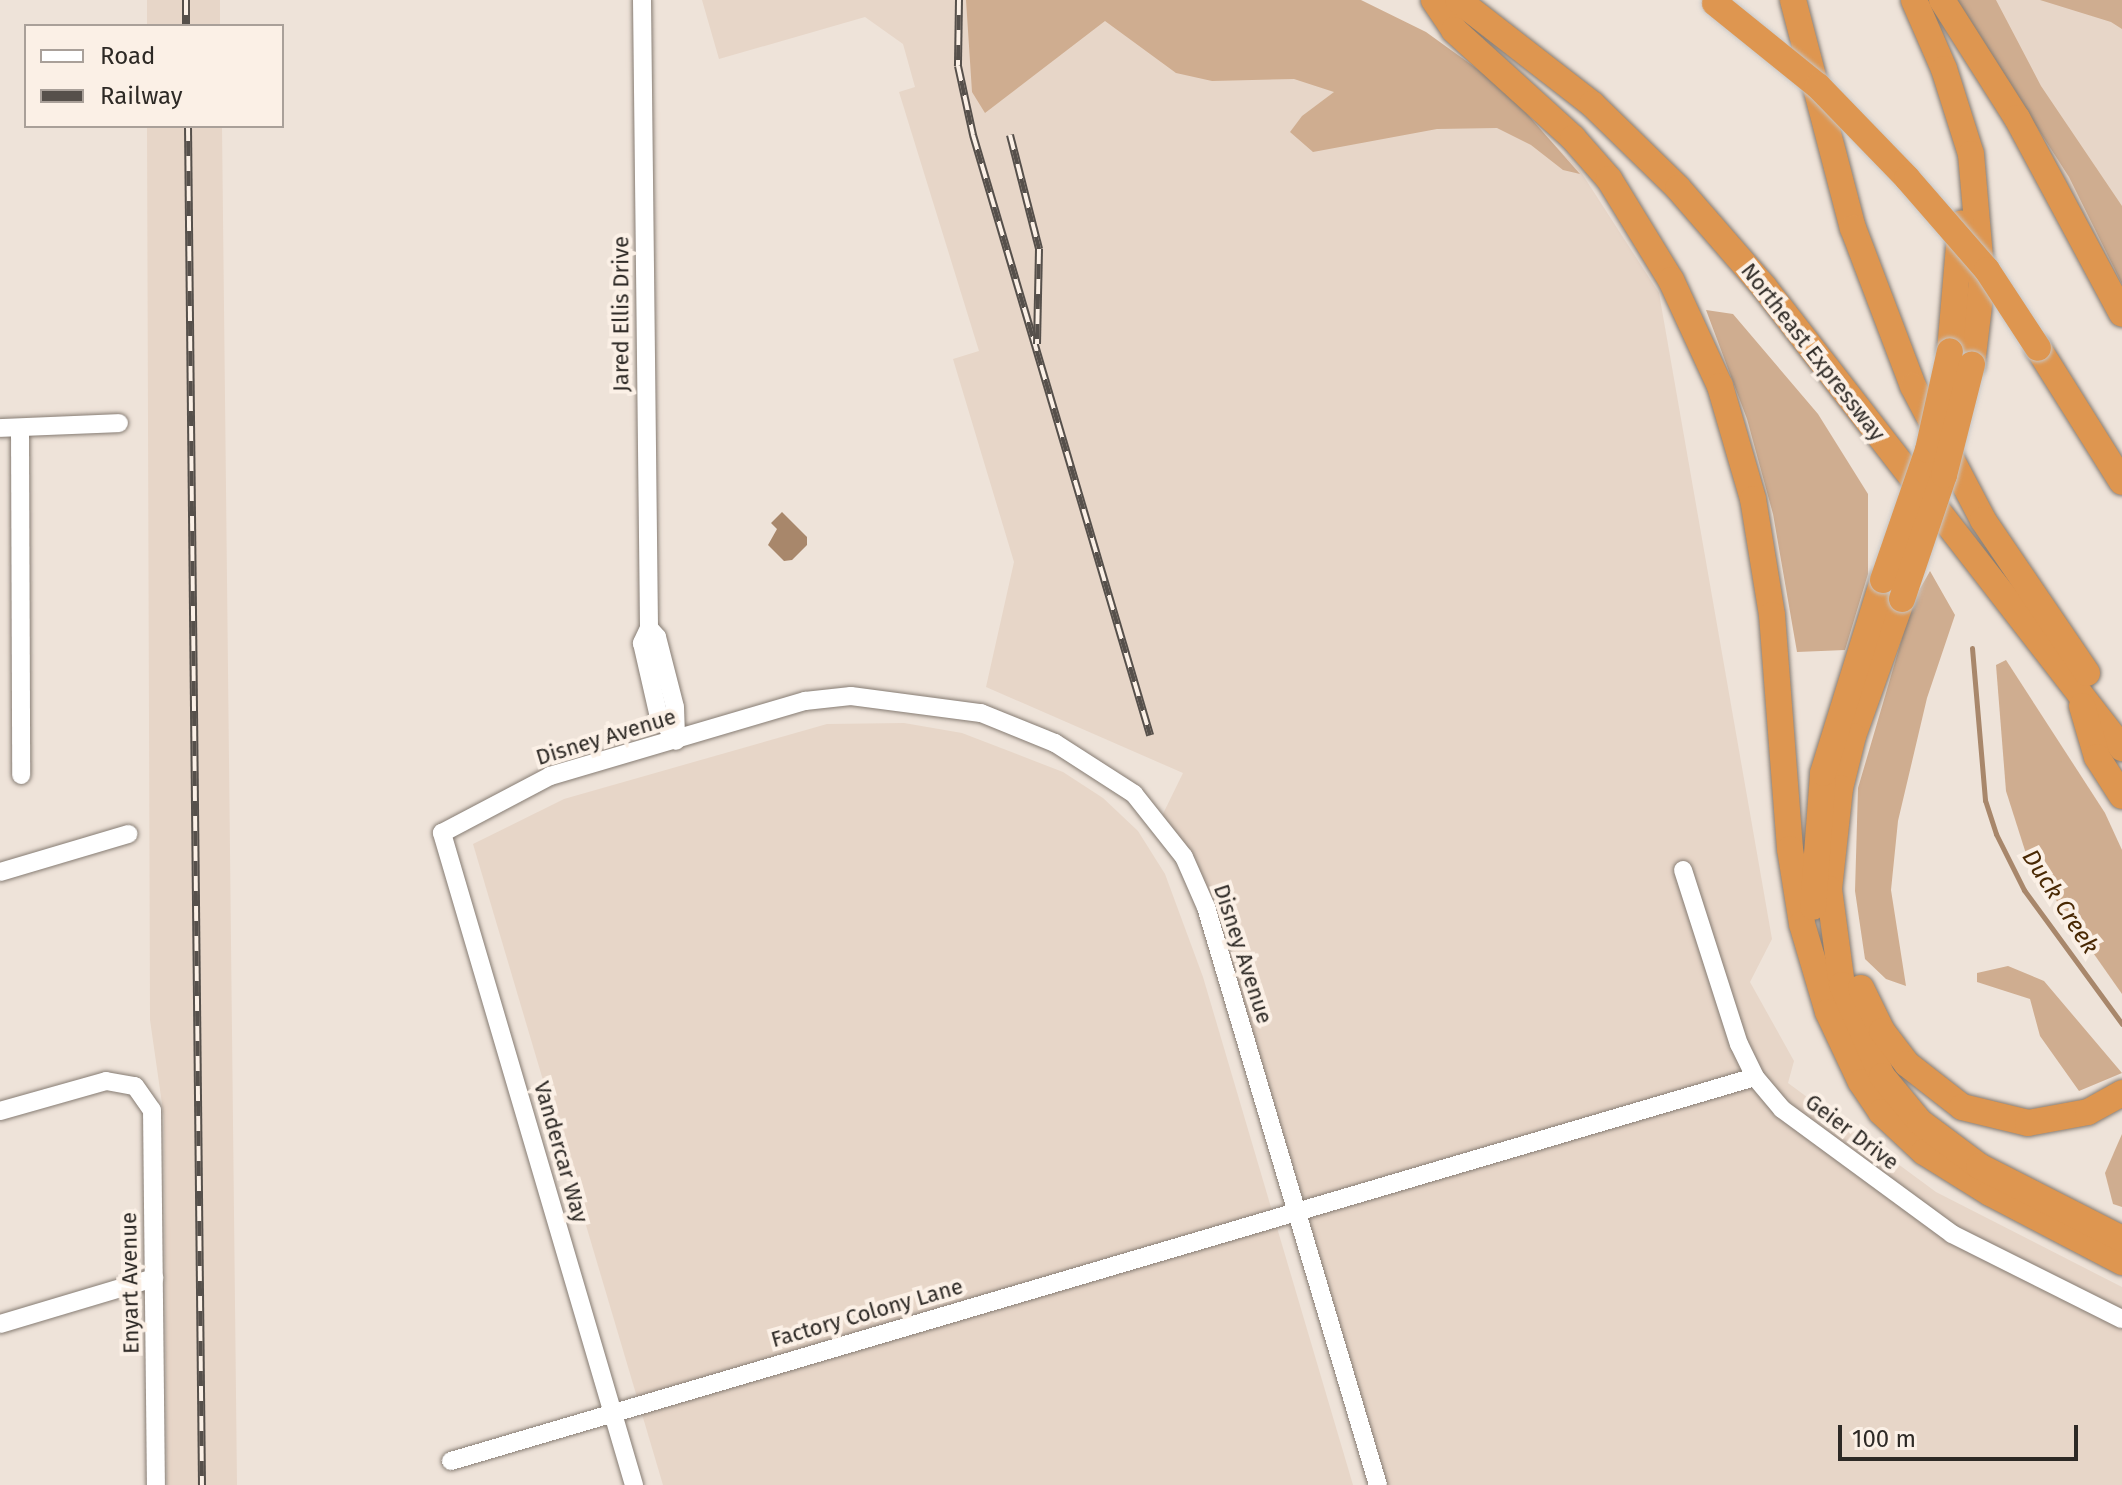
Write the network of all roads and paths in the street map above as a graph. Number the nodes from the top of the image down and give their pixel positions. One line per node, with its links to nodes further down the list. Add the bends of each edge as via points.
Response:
1 (642, 0): 18 (street, Jared Ellis Drive, via 649,628 642,643 658,713)
2 (1434, 0): 27 (highway, via 1454,30 1573,138 1609,179 1671,280 1720,386 1753,499 1772,615 1790,849 1802,924)
3 (1458, 0): 16 (highway, Northeast Expressway, via 1592,104 1678,188 1764,287)
4 (1793, 0): 17 (highway, via 1853,228 1913,386 1983,520)
5 (1894, 0): 10 (highway, via 1924,60 1959,182)
6 (1914, 0): 10 (highway, via 1944,69 1971,154 1982,281)
7 (1942, 0): 9 (highway, via 2025,131)
8 (1713, 2): 14 (highway, bridge, via 1818,86 1987,270)
9 (2122, 314)
10 (1961, 357): 15 (highway, bridge, via 1928,450)
11 (119, 423): 13 (street)
12 (0, 428): 13 (street)
13 (20, 428): 20 (street)
14 (2122, 482)
15 (1893, 590): 24 (highway, via 1853,736); 27 (highway, via 1836,719 1819,796 1812,867)
16 (2076, 687): 19 (highway, Northeast Expressway); 21 (highway, via 2097,757)
17 (2122, 722)
18 (676, 741): 22 (street, Disney Avenue, via 550,776); 31 (street, Disney Avenue, via 805,701 880,696 981,713 1100,768 1159,822 1184,857 1206,907)
19 (2122, 748)
20 (21, 775)
21 (2122, 796)
22 (442, 833): 37 (street, Vandercar Way)
23 (128, 834): 26 (street)
24 (1833, 840): 29 (highway, via 1839,907 1865,1001 1907,1064 1938,1092 1995,1119 2028,1123 2088,1112); 32 (highway, via 1831,925 1842,985 1867,1048 1898,1100 1979,1166)
25 (1683, 870): 28 (street, Geier Drive, via 1739,1044)
26 (0, 872)
27 (1815, 963): 33 (highway, via 1845,1052 1861,1082 1901,1132 1955,1174)
28 (1755, 1077): 31 (street, Factory Colony Lane); 35 (street, Geier Drive, via 1782,1109 1952,1234)
29 (2122, 1093)
30 (0, 1111): 34 (street, Enyart Avenue, via 106,1081 135,1086 152,1110)
31 (1297, 1212): 37 (street, Factory Colony Lane); 41 (street, Disney Avenue)
32 (2122, 1239)
33 (2122, 1262)
34 (154, 1278): 36 (street); 39 (street, Enyart Avenue)
35 (2122, 1319)
36 (0, 1324)
37 (613, 1414): 38 (street, Factory Colony Lane); 40 (street, Vandercar Way)
38 (451, 1461)
39 (156, 1485)
40 (634, 1485)
41 (1378, 1485)

